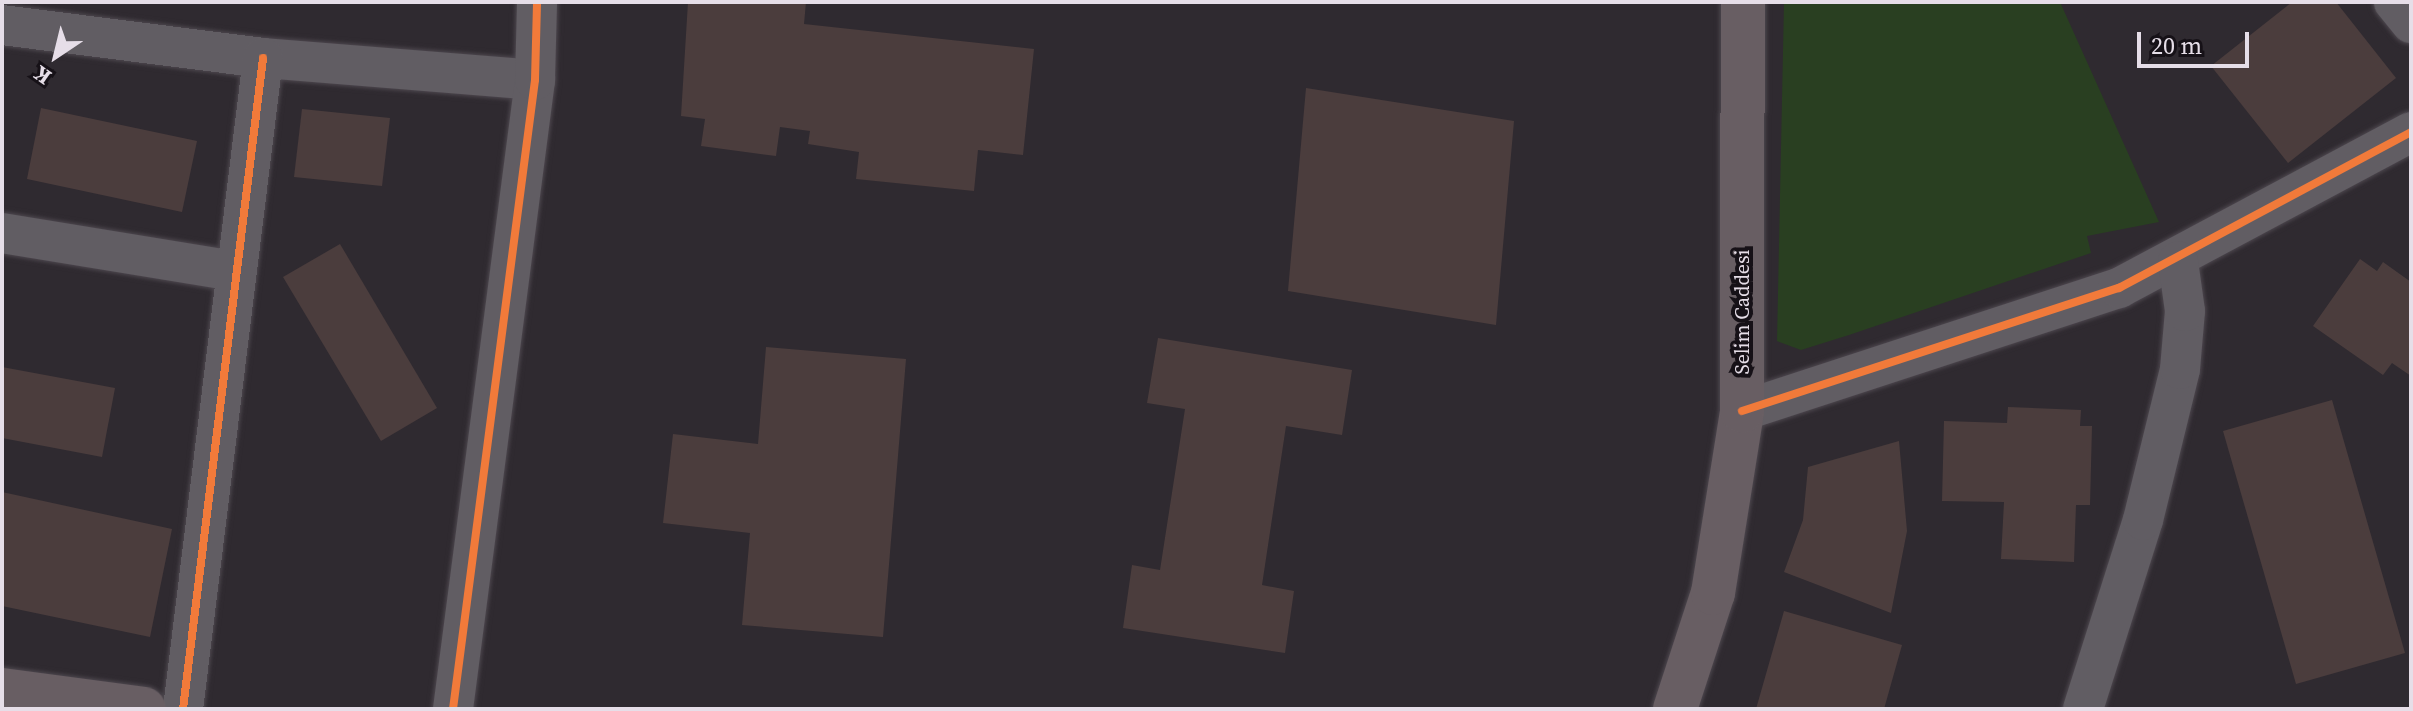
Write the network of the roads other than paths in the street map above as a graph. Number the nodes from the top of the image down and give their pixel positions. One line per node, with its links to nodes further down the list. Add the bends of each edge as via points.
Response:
1 (537, 2): 7 (street)
2 (1743, 2): 12 (main road, Selim Caddesi)
3 (2394, 2): 4 (street)
4 (2411, 23)
5 (2, 25): 6 (street)
6 (263, 58): 7 (street); 11 (street)
7 (535, 80): 16 (street)
8 (2411, 132): 10 (street)
9 (2, 233): 11 (street)
10 (2178, 261): 12 (street, via 2050,315); 18 (street, via 2185,311 2180,369 2143,520)
11 (233, 271): 15 (street)
12 (1742, 411): 17 (main road, Selim Caddesi, via 1713,593)
13 (2, 690): 14 (main road)
14 (144, 709)
15 (183, 709)
16 (453, 709)
17 (1675, 709)
18 (2083, 709)

